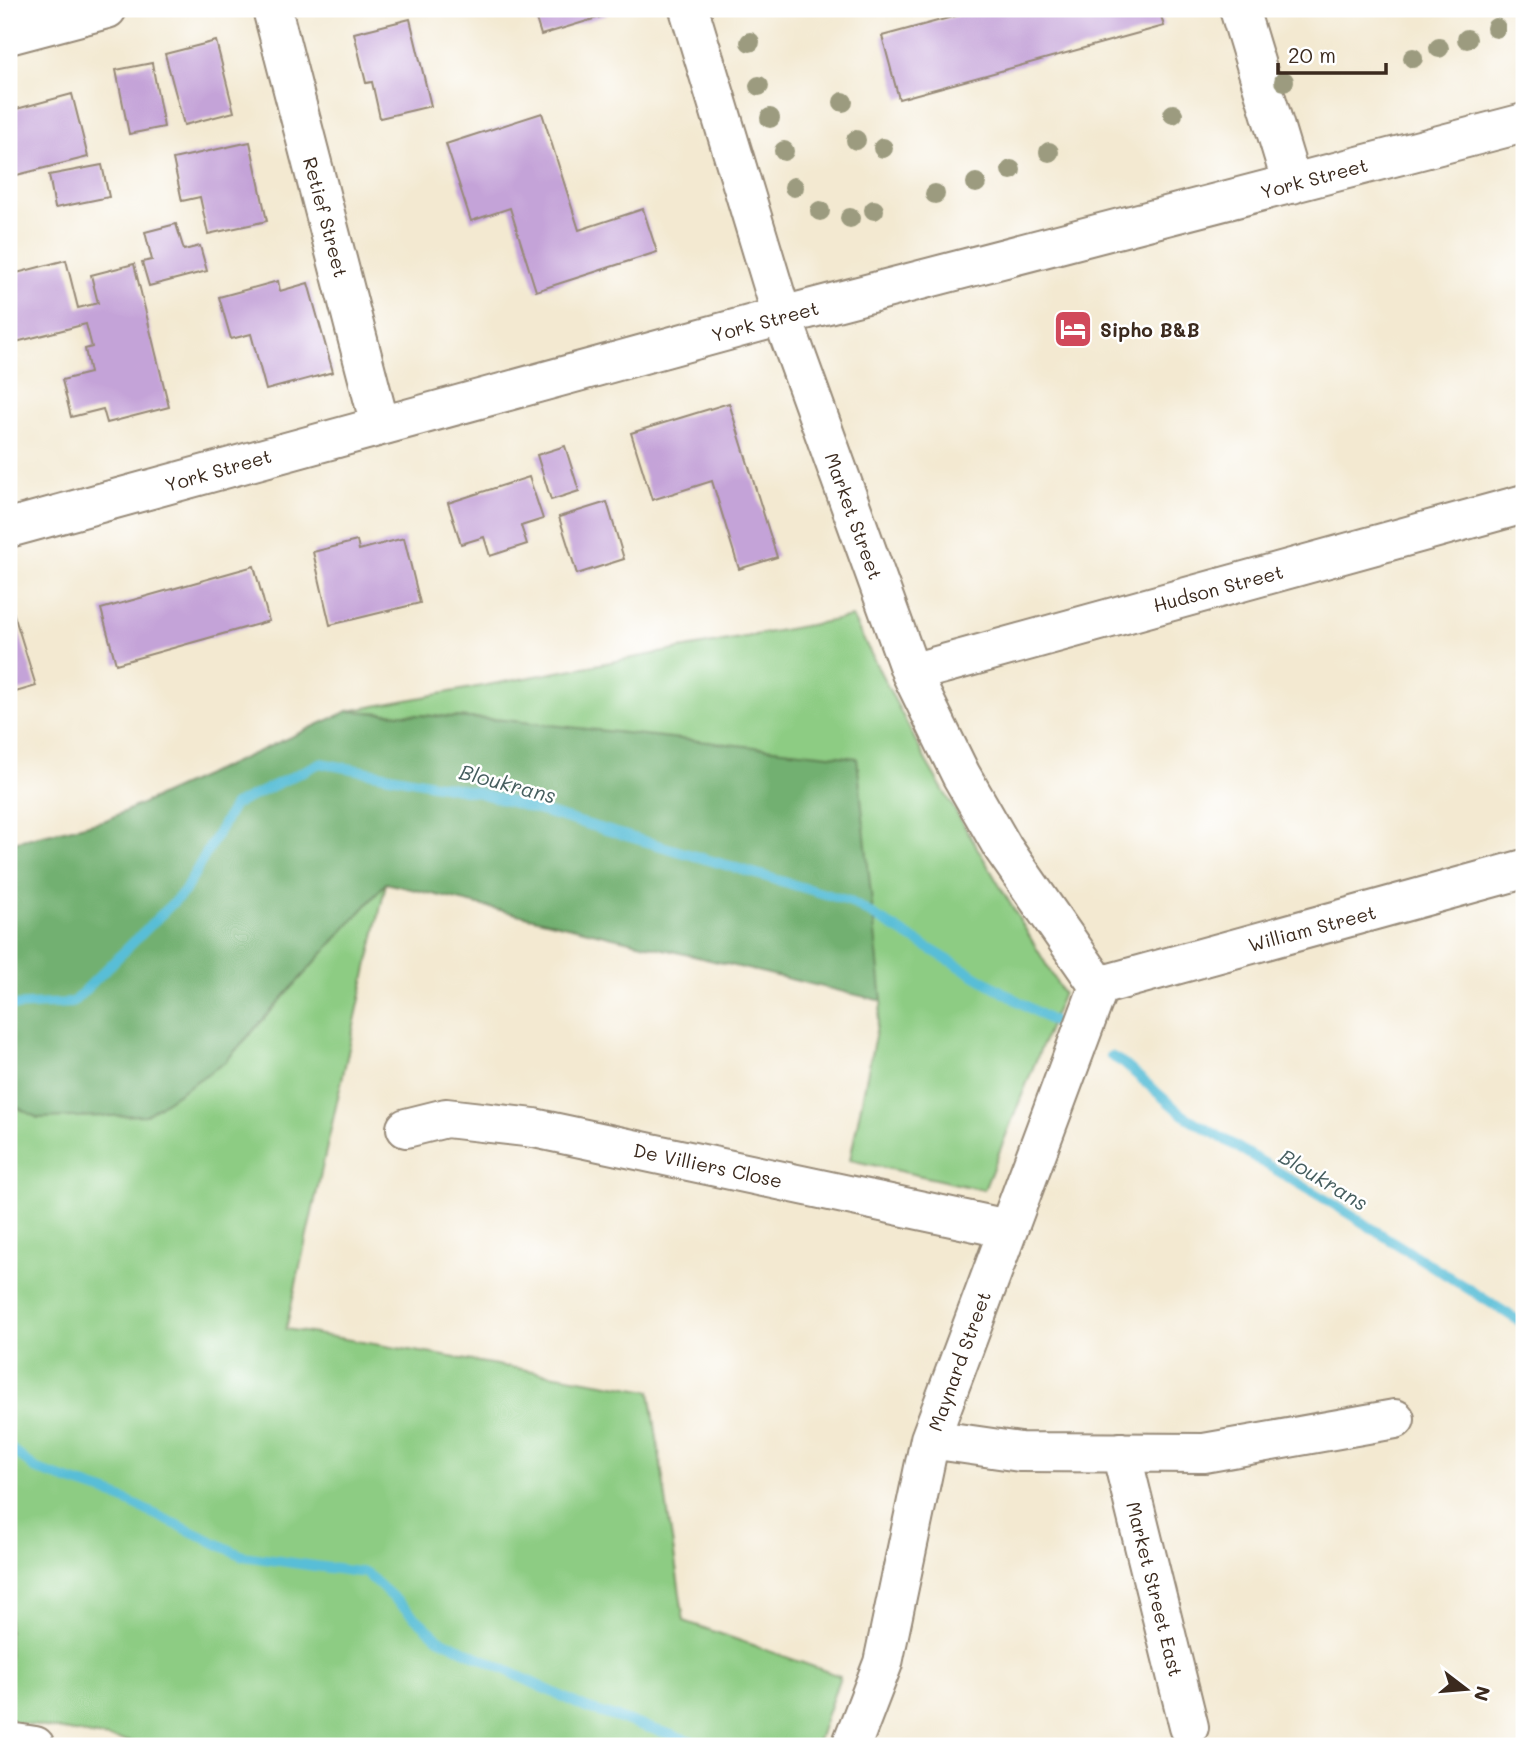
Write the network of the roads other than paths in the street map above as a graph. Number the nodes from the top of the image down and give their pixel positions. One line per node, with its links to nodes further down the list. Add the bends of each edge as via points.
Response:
1 (107, 9): 5 (street)
2 (272, 9): 9 (street, Retief Street)
3 (689, 9): 8 (street, Market Street)
4 (1250, 13): 7 (street)
5 (9, 35)
6 (1524, 123): 7 (street, York Street)
7 (1292, 184): 8 (street, York Street)
8 (782, 316): 9 (street, York Street); 12 (street, Market Street)
9 (380, 425): 11 (street, York Street)
10 (1524, 504): 12 (street, Hudson Street)
11 (9, 528)
12 (911, 673): 14 (street, Market Street, via 1003,848)
13 (1524, 869): 14 (street, William Street)
14 (1099, 986): 16 (street, Maynard Street)
15 (406, 1128): 16 (street, De Villiers Close, via 446,1118 534,1128)
16 (1008, 1229): 18 (street, Maynard Street)
17 (1395, 1419): 19 (street, via 1204,1453)
18 (930, 1439): 19 (street, via 1020,1452); 23 (street, Maynard Street, via 883,1663)
19 (1121, 1452): 20 (street, Market Street East)
20 (1189, 1727)
21 (9, 1742): 22 (street)
22 (36, 1746)
23 (851, 1746)

